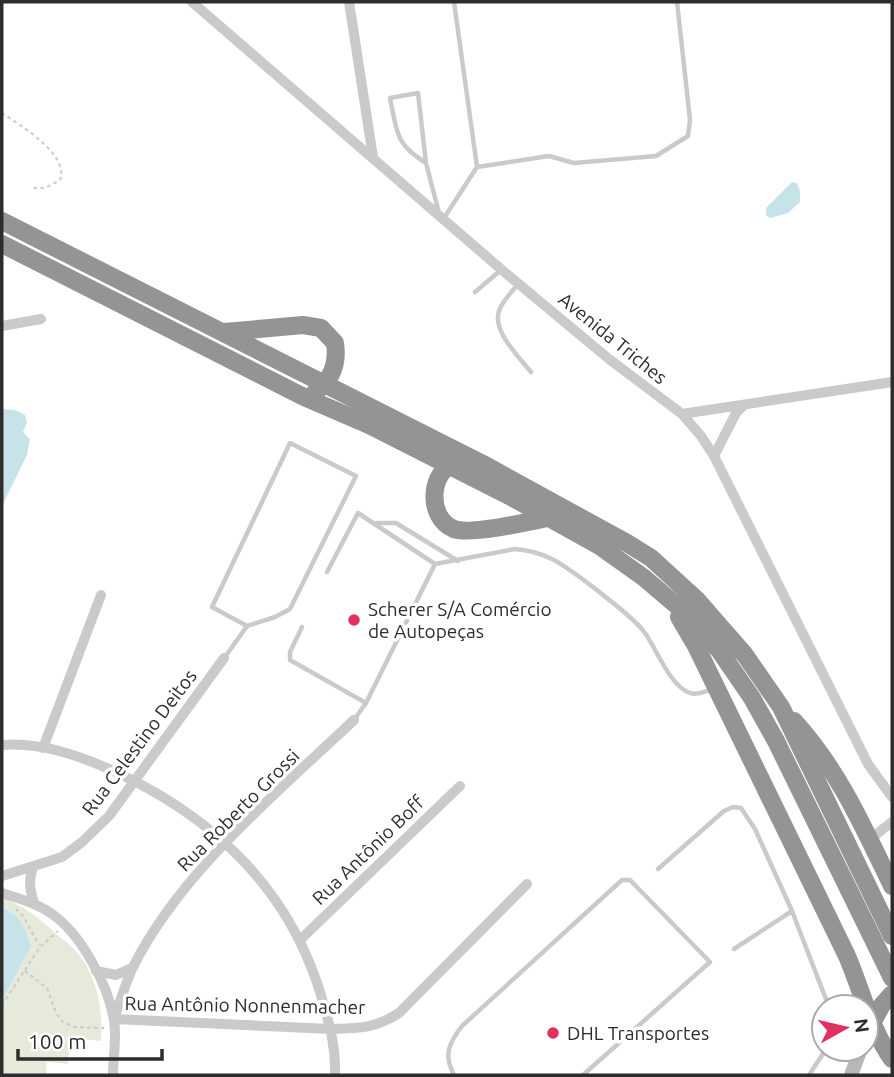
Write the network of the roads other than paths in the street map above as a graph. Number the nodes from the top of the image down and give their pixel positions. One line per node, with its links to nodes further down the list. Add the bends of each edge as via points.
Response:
1 (192, 2): 5 (street, Avenida Triches)
2 (349, 2): 5 (street)
3 (454, 2): 7 (lane)
4 (677, 2): 7 (lane, via 688,136 656,156 574,163 549,156)
5 (373, 157): 8 (street, Avenida Triches)
6 (426, 163): 6 (lane, via 418,93 390,98 403,146); 8 (lane)
7 (477, 167): 8 (lane)
8 (442, 217): 11 (street, Avenida Triches)
9 (2, 221): 16 (highway)
10 (2, 244): 20 (highway)
11 (502, 270): 12 (street, Avenida Triches); 13 (lane)
12 (519, 283): 17 (lane, via 502,305 497,324); 22 (street, Avenida Triches)
13 (475, 292)
14 (41, 319): 15 (street)
15 (2, 326)
16 (224, 332): 19 (highway); 19 (highway, via 303,325 321,328 330,335 336,352)
17 (531, 372)
18 (892, 382): 21 (street)
19 (325, 385): 20 (highway); 24 (highway)
20 (304, 397): 25 (highway)
21 (744, 405): 22 (street); 23 (street)
22 (681, 414): 23 (street, Avenida Triches)
23 (713, 456): 44 (street, Avenida Triches, via 868,764)
24 (484, 464): 25 (highway); 38 (highway, via 651,558 722,627)
25 (449, 465): 26 (highway); 26 (highway, via 439,475 434,491 437,510 453,528 468,530)
26 (547, 518): 32 (highway, via 616,556)
27 (374, 524): 28 (lane, via 396,523); 29 (lane); 30 (lane, via 358,513)
28 (458, 561): 29 (lane); 36 (lane, via 516,549 554,560 631,618 669,674 689,693)
29 (435, 564): 37 (lane)
30 (327, 572)
31 (101, 594): 41 (street)
32 (668, 599): 36 (highway); 61 (highway, via 719,650 752,698)
33 (247, 626): 33 (lane, via 290,609 356,476 290,443 212,607); 35 (lane)
34 (302, 627): 37 (lane, via 290,660)
35 (224, 658): 42 (street, Rua Celestino Deitos)
36 (715, 688): 63 (highway)
37 (366, 703): 39 (lane)
38 (780, 707): 46 (highway, via 836,776); 56 (highway)
39 (354, 720): 47 (street, Rua Roberto Grossi)
40 (2, 745): 41 (street)
41 (43, 748): 42 (street)
42 (136, 781): 47 (street); 48 (street, Rua Celestino Deitos, via 110,816 82,842 62,857)
43 (460, 786): 57 (street, Rua Antônio Boff)
44 (892, 797)
45 (892, 822): 46 (street)
46 (869, 840): 52 (highway)
47 (226, 842): 57 (street, via 275,897); 59 (street, Rua Roberto Grossi, via 173,904)
48 (33, 867): 50 (street, Rua Celestino Deitos); 54 (street, via 29,888)
49 (658, 869): 55 (lane, via 724,811 741,808)
50 (2, 876)
51 (527, 884): 67 (street, Rua Antônio Nonnenmacher, via 399,1013 365,1028)
52 (892, 886)
53 (2, 893): 54 (street)
54 (34, 904): 60 (street, via 67,926)
55 (792, 911): 58 (lane); 62 (lane)
56 (892, 936)
57 (300, 940): 67 (street)
58 (734, 949)
59 (133, 968): 60 (street, via 116,975); 66 (street, Rua Roberto Grossi)
60 (96, 971): 66 (street)
61 (892, 978)
62 (824, 993)
63 (863, 993)
64 (892, 994): 65 (highway)
65 (880, 1009)
66 (114, 1024): 67 (street, Rua Antônio Nonnenmacher); 70 (street)
67 (331, 1029): 71 (street)
68 (880, 1044): 69 (highway)
69 (892, 1059)
70 (113, 1075)
71 (335, 1075)
72 (454, 1075): 73 (lane, via 448,1054 450,1041 462,1026 622,880 631,880 710,962)
73 (583, 1075)

